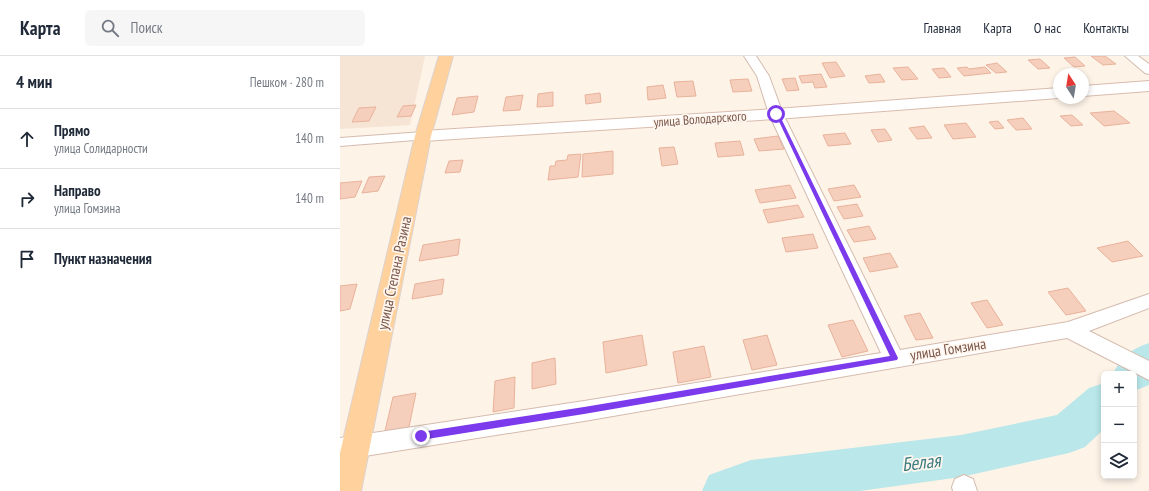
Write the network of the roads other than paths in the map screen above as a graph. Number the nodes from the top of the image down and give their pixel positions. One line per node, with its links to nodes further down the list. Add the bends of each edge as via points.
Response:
1 (446, 56): 9 (main road, улица Степана Разина)
2 (750, 56): 8 (street, via 763,76)
3 (1131, 56): 4 (street)
4 (1149, 70)
5 (1149, 86): 6 (main road)
6 (1089, 91)
7 (1053, 93): 8 (main road, улица Володарского)
8 (776, 114): 9 (main road, улица Володарского); 13 (street)
9 (423, 136): 10 (street, улица Володарского); 15 (main road, улица Степана Разина)
10 (340, 142)
11 (1149, 301): 12 (street, улица Гомзина)
12 (1068, 330): 13 (street, улица Гомзина); 14 (street)
13 (894, 358): 15 (street, улица Гомзина, via 584,411)
14 (1149, 371)
15 (348, 447): 16 (main road, улица Степана Разина)
16 (346, 491)

